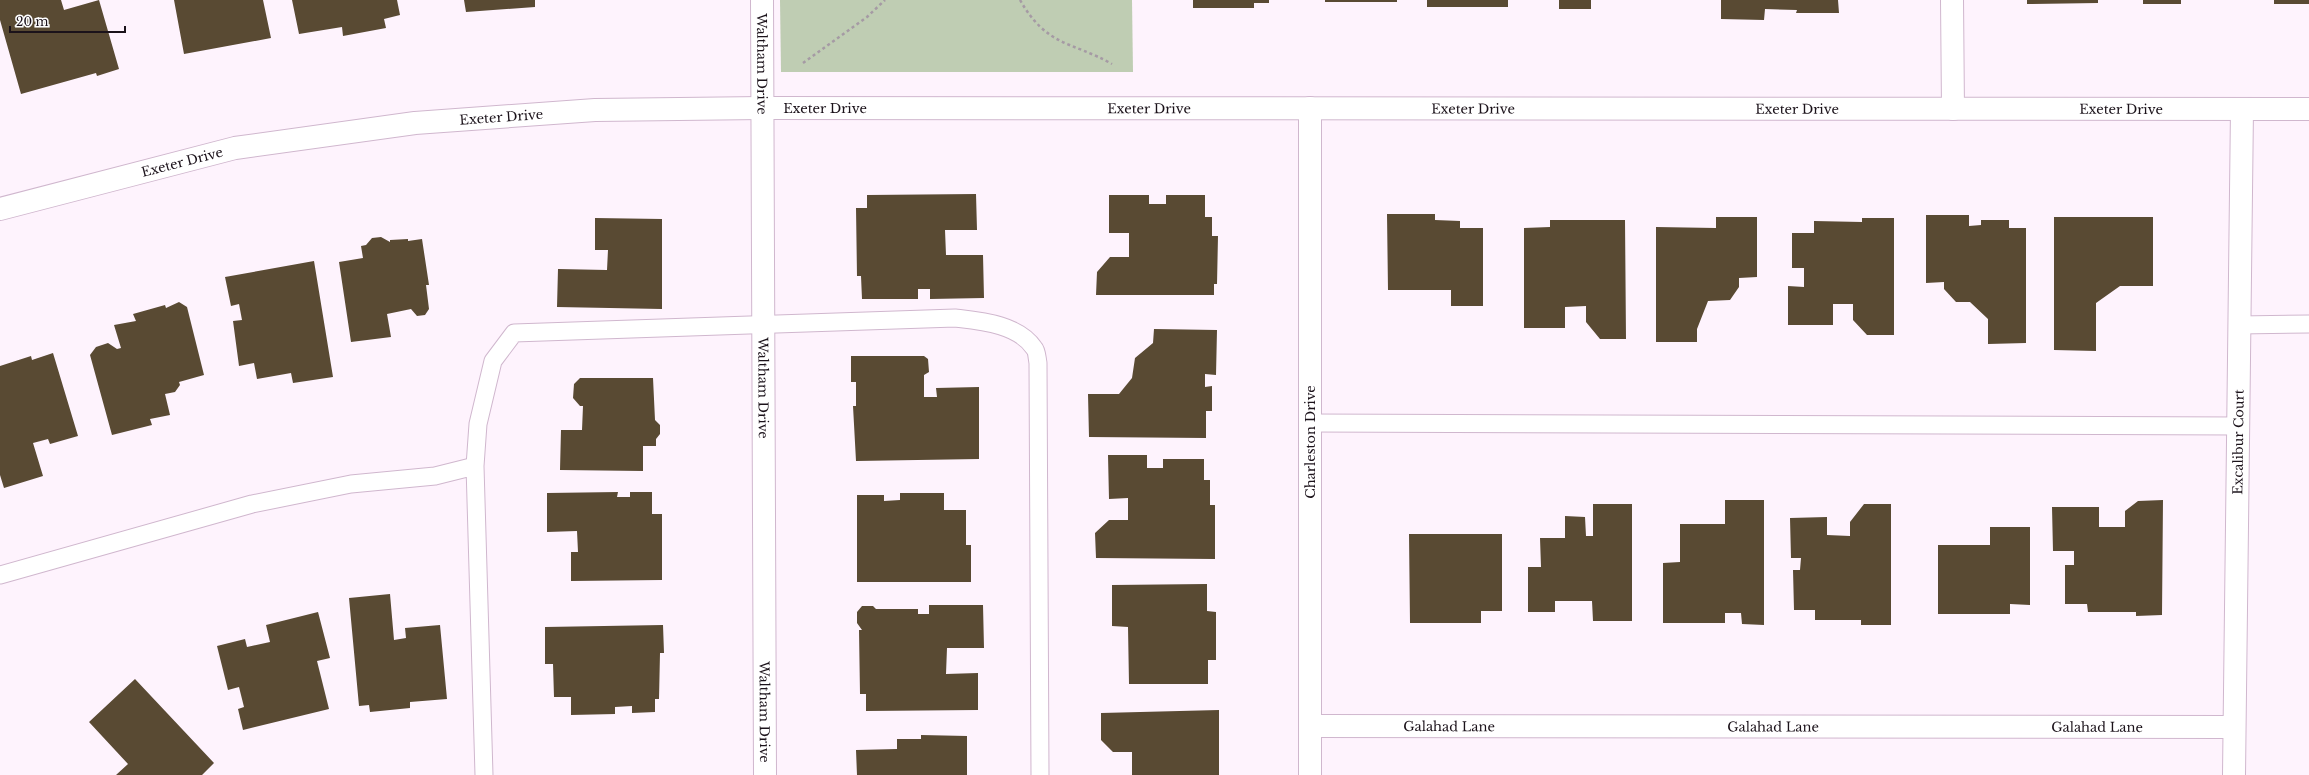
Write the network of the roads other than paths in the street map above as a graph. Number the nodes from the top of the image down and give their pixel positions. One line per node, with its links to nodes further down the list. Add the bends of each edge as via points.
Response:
1 (762, 0): 3 (street, Waltham Drive)
2 (1952, 0): 5 (street)
3 (762, 108): 4 (street, Exeter Drive); 8 (street, Exeter Drive, via 595,110 415,122 235,148); 10 (street, Waltham Drive)
4 (1310, 108): 5 (street, Exeter Drive); 12 (street, Charleston Drive)
5 (1953, 109): 6 (street, Exeter Drive)
6 (2242, 109): 7 (street, Exeter Drive); 11 (street, Excalibur Court)
7 (2309, 109)
8 (0, 209)
9 (2309, 324): 11 (lane)
10 (763, 325): 14 (lane, via 514,334 493,361 478,424); 19 (street, Waltham Drive); 20 (lane, via 955,318 986,321 1019,334 1034,348 1038,363)
11 (2239, 325): 13 (street, Excalibur Court)
12 (1310, 423): 13 (lane); 16 (street, Charleston Drive)
13 (2238, 426): 17 (street, Excalibur Court)
14 (475, 466): 15 (lane, via 435,476 351,484 252,504); 18 (lane)
15 (0, 575)
16 (1311, 726): 17 (street, Galahad Lane); 21 (street, Charleston Drive)
17 (2234, 727): 22 (street, Excalibur Court)
18 (484, 775)
19 (765, 775)
20 (1040, 775)
21 (1310, 775)
22 (2234, 775)

